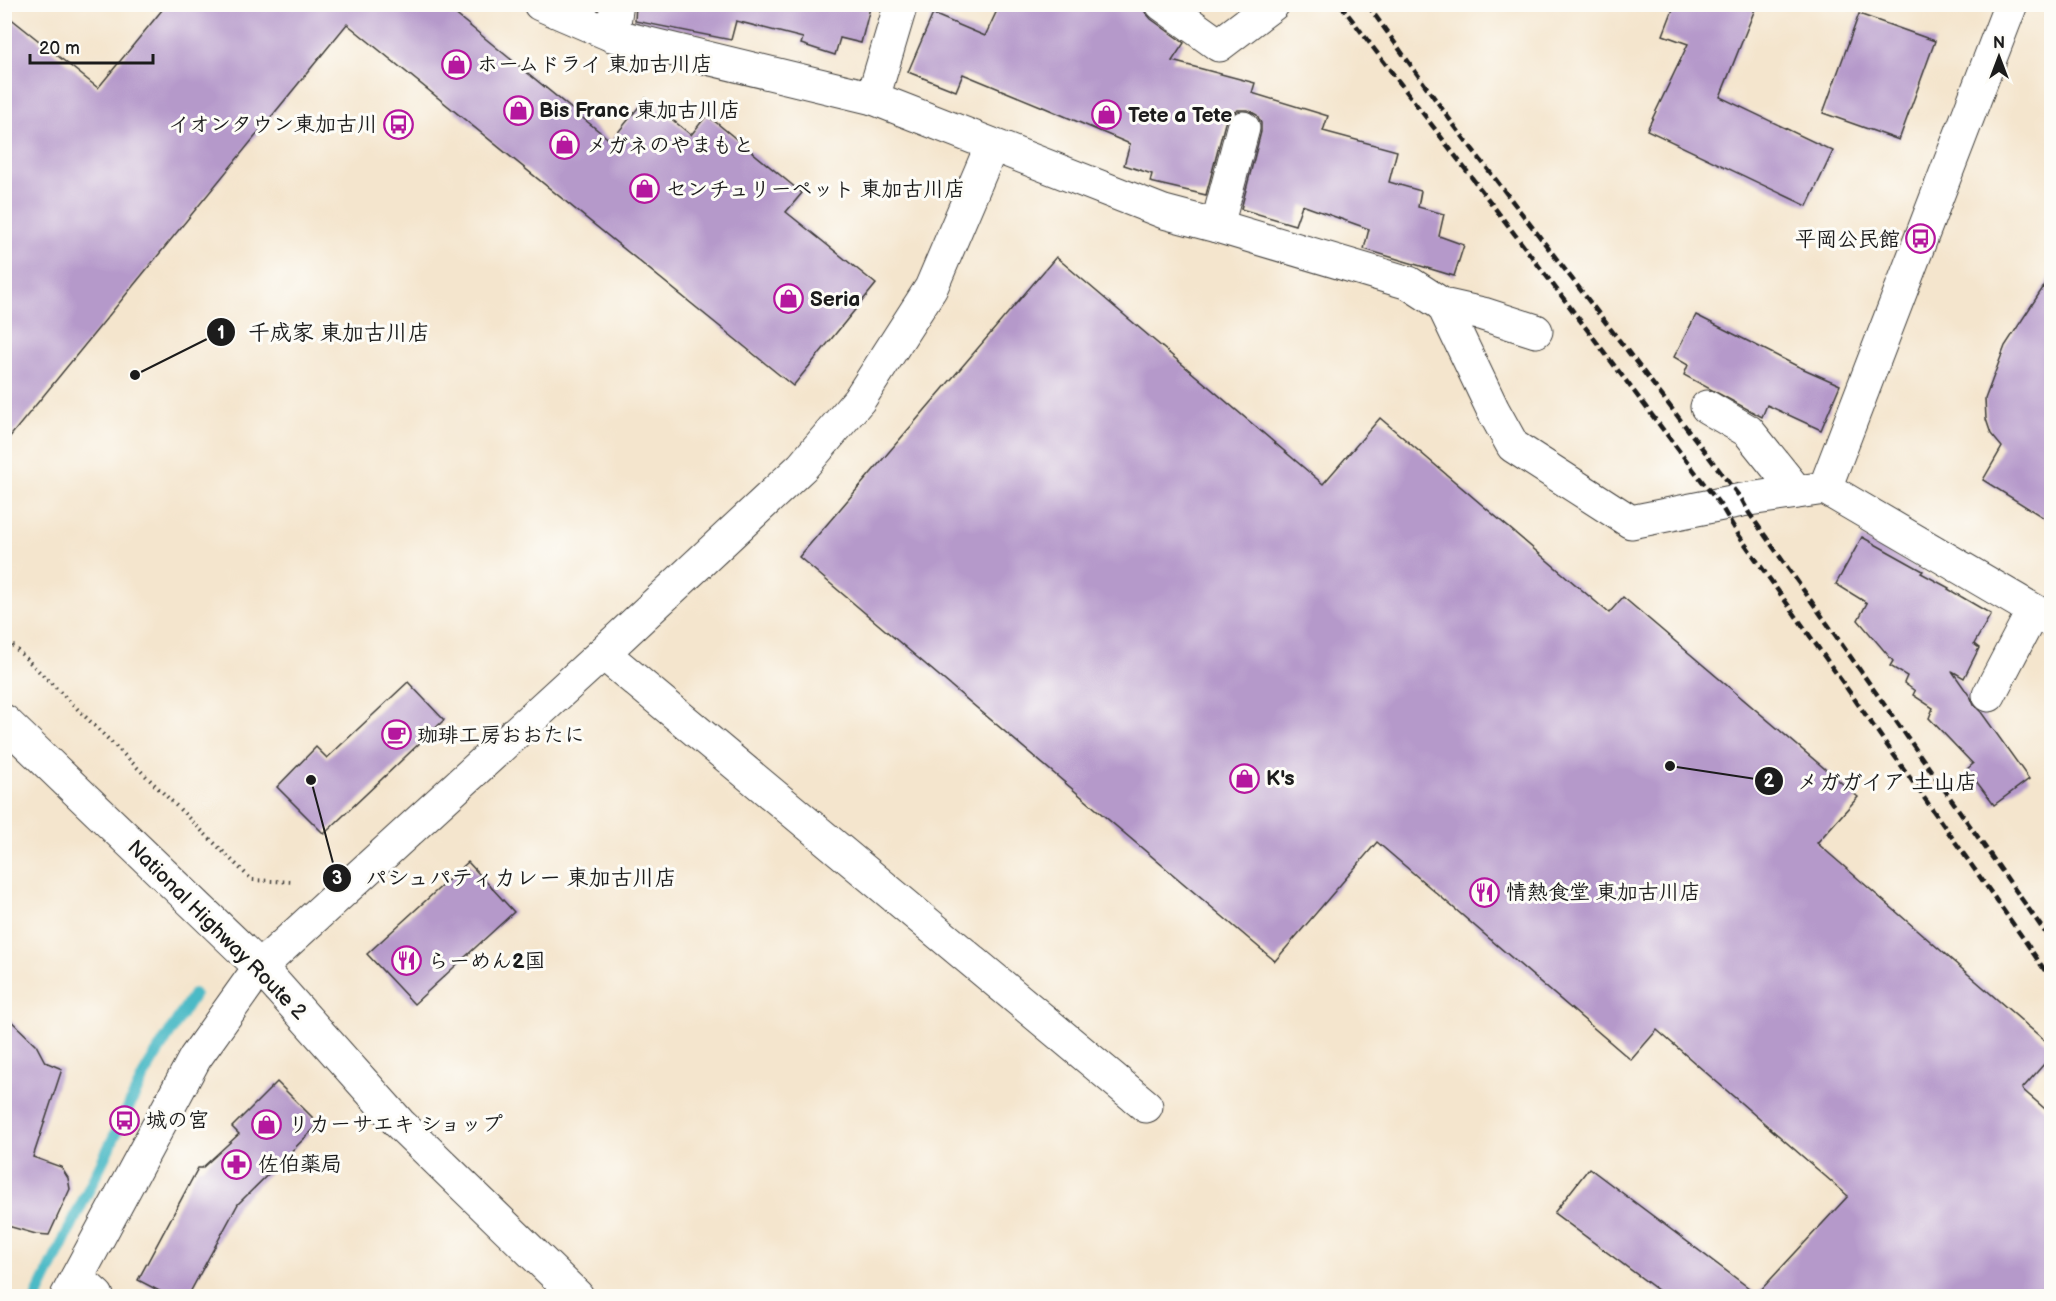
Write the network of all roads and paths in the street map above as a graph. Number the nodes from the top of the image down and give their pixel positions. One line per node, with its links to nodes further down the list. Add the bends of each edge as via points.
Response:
1 (540, 4): 6 (main road)
2 (901, 4): 7 (main road)
3 (1162, 4): 4 (main road, via 1219,45)
4 (1273, 4)
5 (2011, 4): 14 (main road)
6 (614, 20): 7 (main road)
7 (873, 98): 9 (main road)
8 (1243, 128): 10 (main road)
9 (992, 145): 10 (main road, via 1164,212); 17 (main road, via 931,288 859,400 802,467)
10 (1217, 226): 11 (main road, via 1409,283)
11 (1443, 305): 12 (main road); 14 (main road, via 1513,446 1631,522)
12 (1536, 331)
13 (1707, 407): 14 (main road, via 1748,431)
14 (1811, 490): 15 (main road)
15 (2042, 616): 18 (main road)
16 (4, 637): 20 (path, via 252,880)
17 (603, 653): 21 (main road); 22 (main road)
18 (1989, 696)
19 (4, 721): 21 (main road, National Highway Route 2)
20 (305, 883)
21 (260, 967): 23 (main road, via 195,1058); 24 (main road, National Highway Route 2, via 399,1123)
22 (1146, 1106)
23 (80, 1290)
24 (577, 1296)

